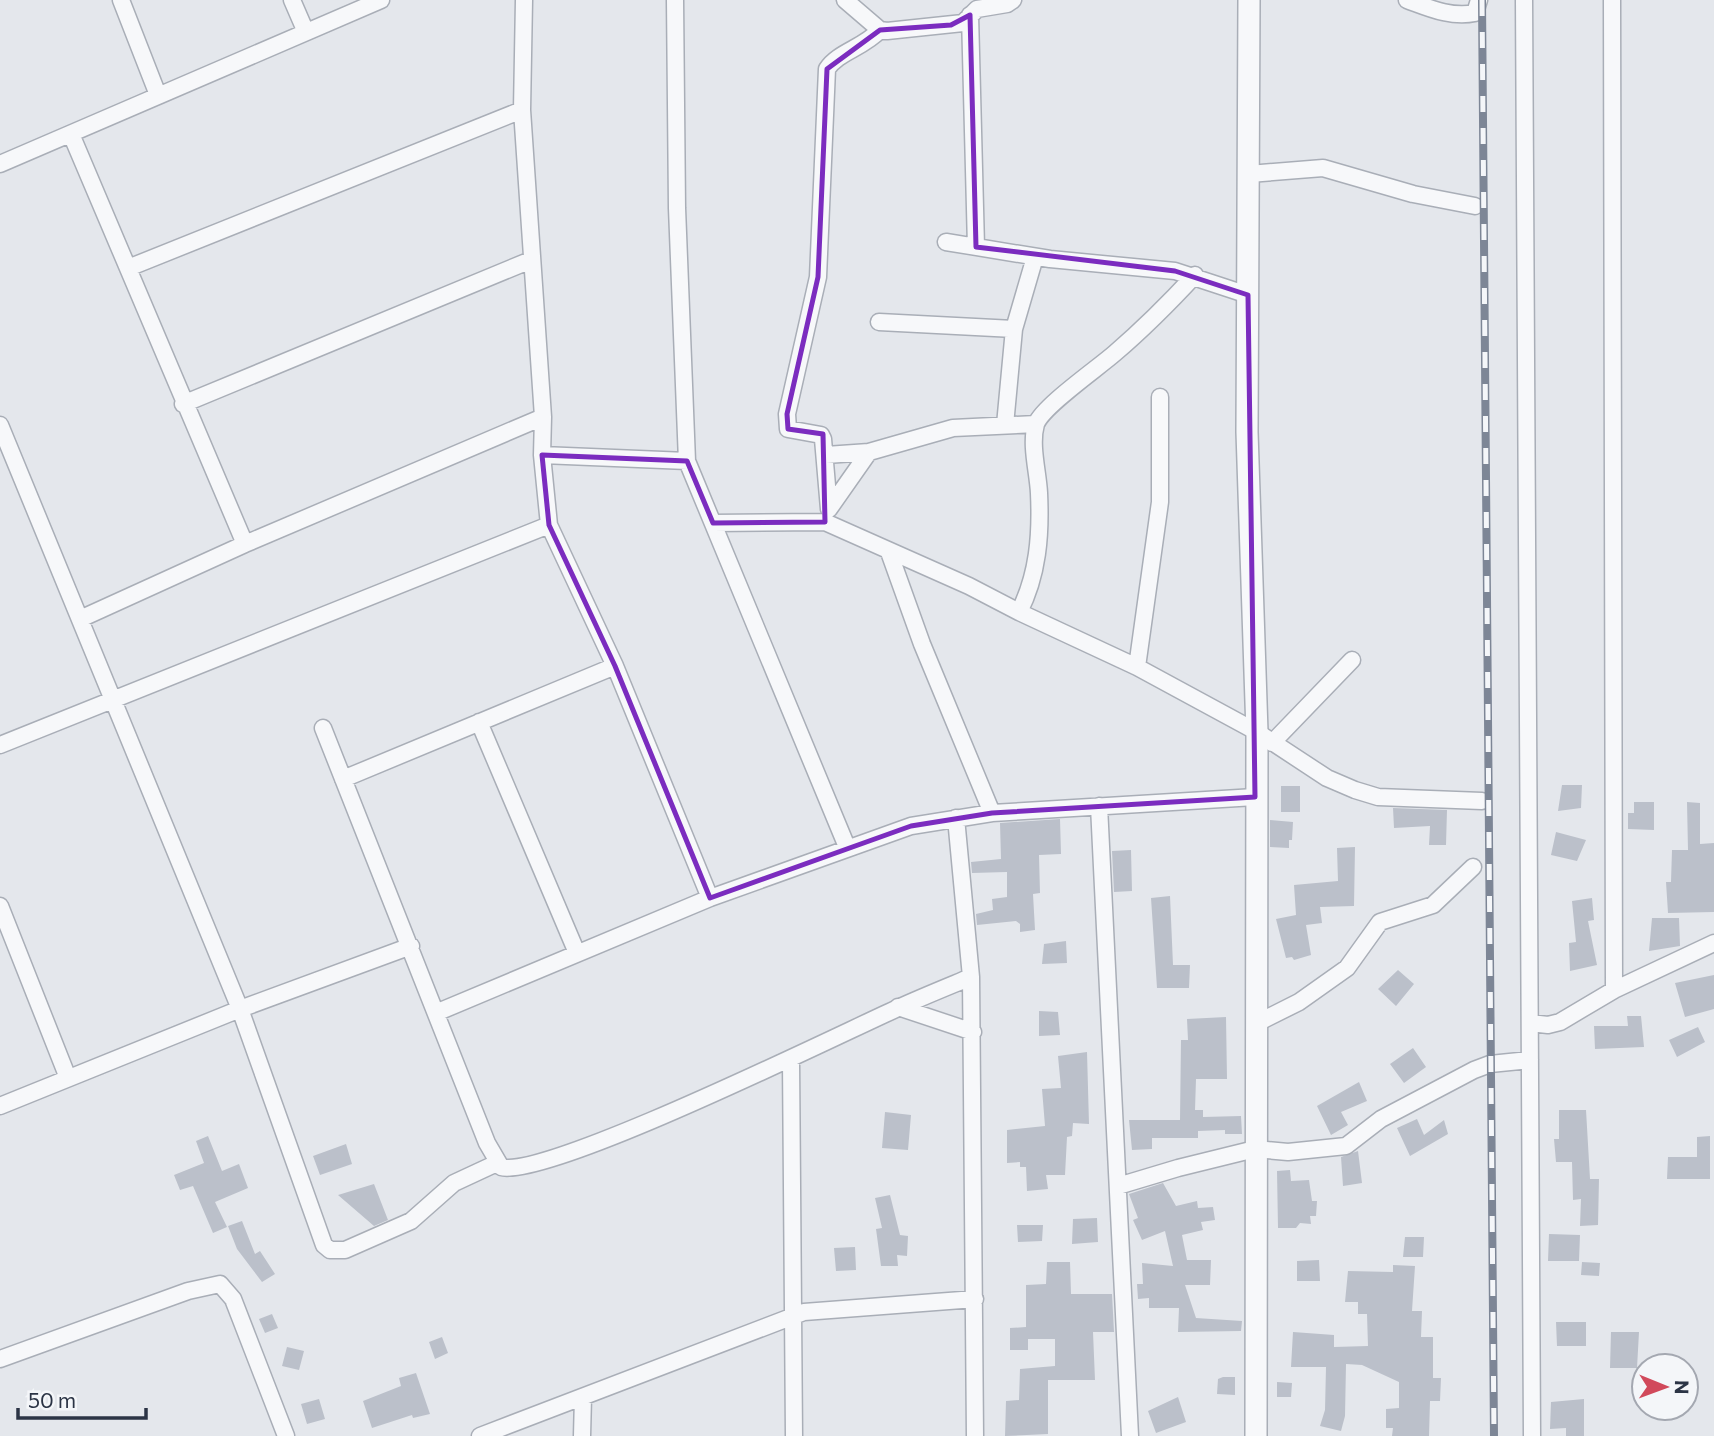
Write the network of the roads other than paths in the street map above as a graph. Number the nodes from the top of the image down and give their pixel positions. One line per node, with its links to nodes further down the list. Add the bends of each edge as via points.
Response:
1 (121, 0): 16 (street)
2 (292, 0): 14 (street)
3 (381, 0): 14 (street)
4 (524, 0): 17 (street)
5 (675, 0): 40 (street)
6 (845, 0): 15 (street)
7 (1013, 0): 13 (street, via 976,9)
8 (1249, 0): 20 (street)
9 (1407, 0): 10 (street, via 1443,13 1468,14 1475,13)
10 (1479, 0)
11 (1524, 0): 74 (street)
12 (1612, 0): 70 (street)
13 (970, 15): 15 (street, via 963,23); 23 (street)
14 (305, 30): 16 (street)
15 (880, 30): 38 (street, via 867,43 832,61 825,78 818,277 788,429 821,435)
16 (158, 94): 18 (street)
17 (522, 110): 25 (street); 26 (street)
18 (71, 134): 19 (street); 26 (street)
19 (0, 164)
20 (1248, 174): 21 (street, via 1323,168); 28 (street)
21 (1475, 206)
22 (946, 242): 23 (street)
23 (975, 247): 24 (street)
24 (1035, 257): 27 (street); 30 (street)
25 (531, 260): 32 (street); 33 (street)
26 (128, 268): 32 (street)
27 (1195, 275): 28 (street); 34 (street, via 1116,352 1045,411)
28 (1248, 295): 54 (street, via 1247,432)
29 (879, 322): 30 (street)
30 (1014, 330): 36 (street)
31 (1160, 397): 50 (street, via 1160,502)
32 (183, 404): 44 (street)
33 (543, 417): 39 (street); 44 (street)
34 (1037, 424): 36 (street); 46 (street, via 1036,562)
35 (0, 425): 47 (street)
36 (1005, 425): 37 (street, via 953,428)
37 (869, 452): 38 (street); 41 (street)
38 (826, 454): 41 (street)
39 (542, 455): 40 (street); 43 (street)
40 (687, 461): 42 (street)
41 (827, 515): 42 (street); 45 (street)
42 (713, 523): 62 (street)
43 (549, 525): 49 (street); 51 (street)
44 (245, 544): 47 (street)
45 (889, 552): 46 (street); 60 (street)
46 (1018, 612): 50 (street)
47 (80, 619): 51 (street)
48 (1352, 660): 54 (street)
49 (615, 666): 52 (street); 64 (street)
50 (1138, 667): 54 (street)
51 (114, 701): 55 (street); 72 (street)
52 (479, 722): 56 (street); 68 (street)
53 (323, 728): 56 (street)
54 (1264, 737): 57 (street); 58 (street, via 1326,778 1378,797)
55 (0, 745)
56 (344, 779): 67 (street)
57 (1255, 797): 59 (street); 75 (street)
58 (1482, 801)
59 (1099, 806): 60 (street); 83 (street)
60 (992, 813): 61 (street)
61 (956, 818): 62 (street, via 911,826); 69 (street)
62 (847, 847): 64 (street)
63 (1473, 867): 75 (street, via 1433,905 1380,922 1347,968 1299,1002)
64 (710, 898): 68 (street)
65 (0, 906): 79 (street)
66 (1714, 943): 70 (street)
67 (411, 946): 72 (street); 73 (street)
68 (577, 953): 73 (street)
69 (971, 977): 71 (street); 76 (street)
70 (1614, 990): 74 (street, via 1560,1022)
71 (898, 1007): 76 (street); 77 (street)
72 (240, 1009): 79 (street); 82 (street, via 324,1245 330,1250 345,1250 411,1221 454,1183)
73 (438, 1012): 82 (street)
74 (1530, 1023): 78 (street)
75 (1255, 1024): 81 (street)
76 (972, 1032): 84 (street)
77 (791, 1060): 82 (street, via 535,1164 509,1169); 85 (street)
78 (1530, 1060): 81 (street, via 1474,1070 1381,1119 1346,1146 1289,1152); 95 (street)
79 (68, 1078): 80 (street)
80 (0, 1106)
81 (1255, 1149): 83 (street); 94 (street)
82 (497, 1163)
83 (1118, 1186): 93 (street)
84 (975, 1298): 85 (street, via 819,1309); 92 (street)
85 (792, 1319): 87 (street); 91 (street)
86 (0, 1359): 88 (street, via 188,1291 220,1284 233,1299)
87 (583, 1397): 89 (street); 90 (street)
88 (286, 1436)
89 (480, 1436)
90 (582, 1436)
91 (794, 1436)
92 (975, 1436)
93 (1130, 1436)
94 (1256, 1436)
95 (1532, 1436)

